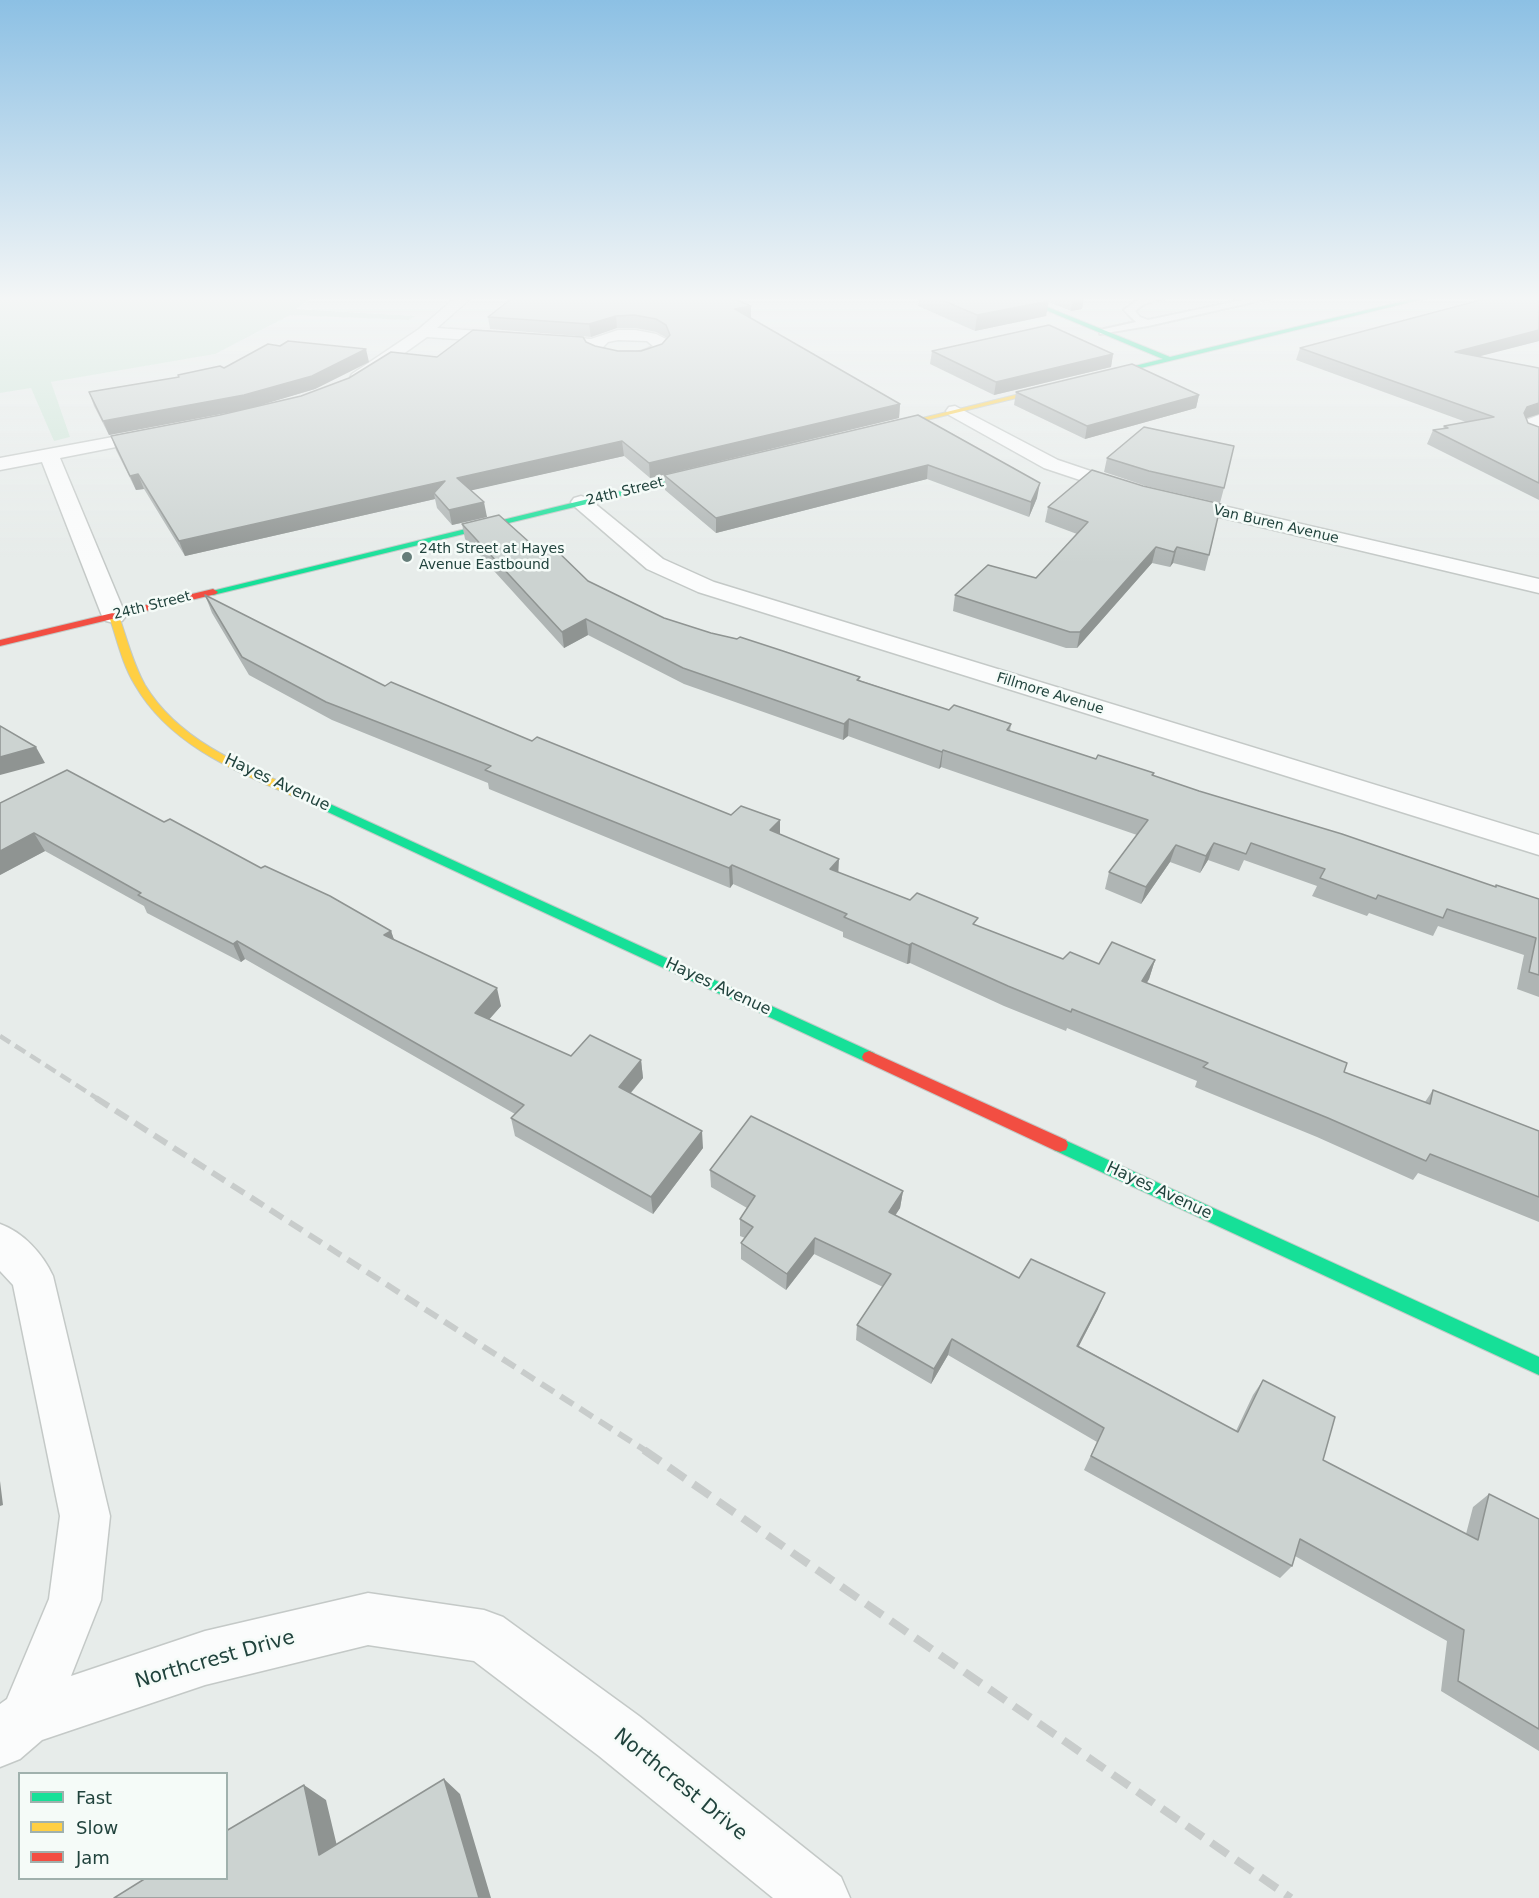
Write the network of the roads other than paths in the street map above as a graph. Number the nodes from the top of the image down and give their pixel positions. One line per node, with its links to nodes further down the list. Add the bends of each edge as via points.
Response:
1 (342, 387): 3 (street)
2 (1056, 387): 4 (main road)
3 (339, 388)
4 (955, 411): 7 (main road); 13 (street, Van Buren Avenue, via 1051,464 1140,493)
5 (1539, 420): 8 (street, via 1529,424 1530,431)
6 (178, 430): 9 (street)
7 (864, 434)
8 (1539, 437)
9 (49, 455): 10 (street); 14 (street, Hayes Avenue)
10 (0, 464)
11 (717, 469): 12 (main road, 24th Street)
12 (581, 502): 14 (main road, 24th Street); 16 (street, Fillmore Avenue, via 655,564 706,587)
13 (1539, 586)
14 (114, 616): 15 (main road, 24th Street); 18 (main road, Hayes Avenue, via 140,685 170,725 219,757)
15 (0, 643)
16 (1539, 845)
17 (0, 1242): 19 (street, Northcrest Drive, via 32,1276 85,1516 75,1600)
18 (1539, 1366)
19 (13, 1728): 20 (street, Northcrest Drive, via 205,1659 368,1619 484,1636 619,1736)
20 (820, 1898)

